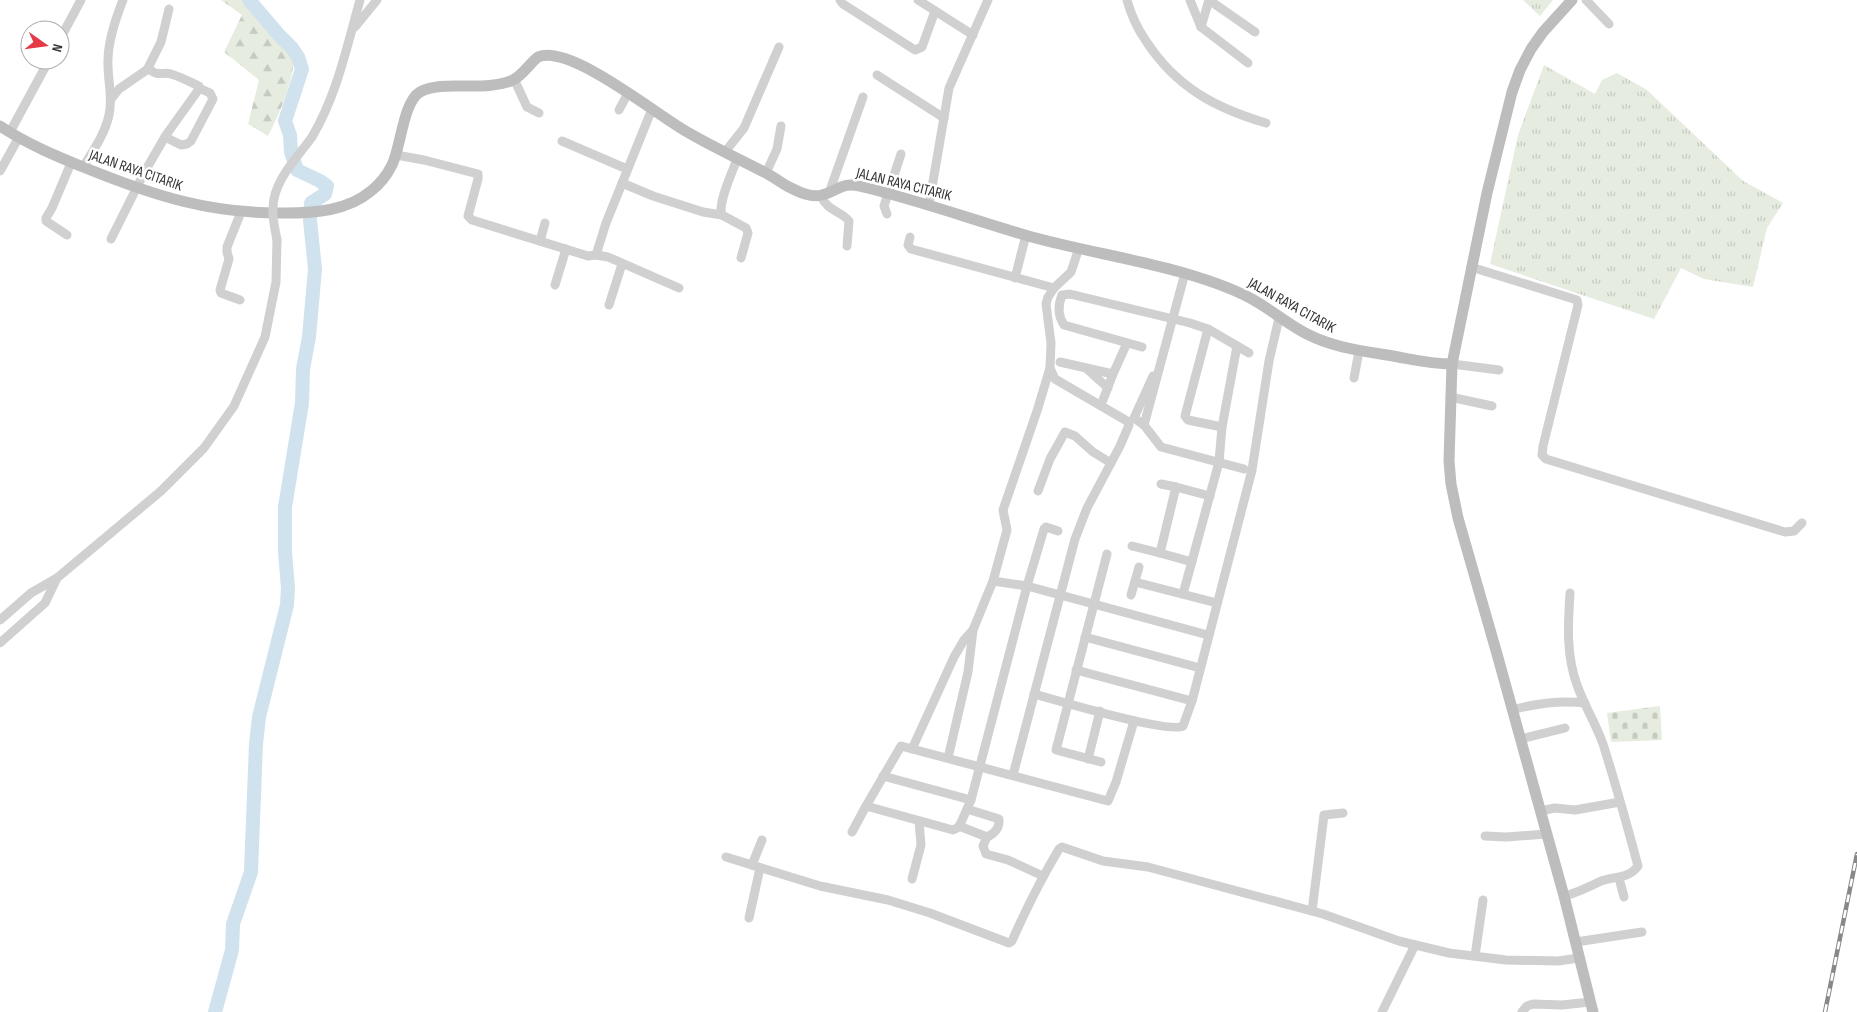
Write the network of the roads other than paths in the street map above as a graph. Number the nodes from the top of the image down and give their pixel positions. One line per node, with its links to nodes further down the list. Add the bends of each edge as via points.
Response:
1 (81, 0): 15 (street)
2 (123, 0): 30 (street, via 108,56)
3 (360, 0): 18 (street)
4 (377, 0): 18 (street)
5 (840, 0): 14 (street, via 915,50 922,47)
6 (918, 0): 14 (street)
7 (988, 0): 20 (street)
8 (1127, 0): 35 (street, via 1140,32 1172,75 1221,107)
9 (1190, 0): 17 (street)
10 (1209, 0): 17 (street); 19 (street)
11 (1572, 0): 69 (street, via 1535,42 1520,70)
12 (1586, 0): 16 (street)
13 (169, 9): 23 (street, via 161,42)
14 (935, 11): 20 (street)
15 (70, 20)
16 (1609, 24)
17 (1201, 27): 22 (street)
18 (351, 31): 111 (street, bridge, via 323,118 274,196 276,282 265,337 234,406 204,448 161,491)
19 (1255, 32)
20 (973, 35): 34 (street, via 949,88)
21 (779, 47): 40 (street, via 744,128)
22 (1248, 63)
23 (148, 69): 27 (street, via 160,74 170,73); 30 (street, via 119,89)
24 (43, 70): 37 (street)
25 (877, 75): 34 (street)
26 (514, 79): 28 (street, via 538,57 552,55 577,63); 33 (street, via 527,107); 42 (street, via 490,86 434,88 420,92 410,106)
27 (200, 88): 38 (street); 38 (street, via 210,93 213,99 191,141 181,145)
28 (628, 93): 31 (street); 32 (street)
29 (863, 97): 52 (street)
30 (111, 99): 45 (street, via 104,132)
31 (652, 109): 40 (street, via 686,132); 46 (street)
32 (619, 110)
33 (539, 112)
34 (944, 118): 53 (street)
35 (1266, 123)
36 (781, 126): 48 (street, via 777,149)
37 (9, 132): 44 (street, JALAN RAYA CITARIK); 47 (street)
38 (165, 137): 50 (street)
39 (562, 141): 46 (street)
40 (725, 152): 43 (street)
41 (901, 154): 51 (street)
42 (396, 155): 54 (street, JALAN RAYA CITARIK, via 387,174 369,193 344,206 320,212); 62 (street, via 478,174 468,216)
43 (737, 159): 48 (street); 56 (street, via 722,201)
44 (71, 163): 45 (street, JALAN RAYA CITARIK); 58 (street, via 46,218)
45 (83, 167): 50 (street, JALAN RAYA CITARIK)
46 (627, 170): 49 (street)
47 (0, 171)
48 (766, 173): 52 (street, via 798,192 810,196)
49 (622, 183): 56 (street, via 702,212); 66 (street)
50 (137, 189): 54 (street, JALAN RAYA CITARIK); 61 (street)
51 (888, 193): 52 (street, JALAN RAYA CITARIK, via 849,184); 53 (street, JALAN RAYA CITARIK); 55 (street, via 884,206)
52 (825, 194): 63 (street, via 825,204 849,221)
53 (929, 205): 59 (street, JALAN RAYA CITARIK)
54 (241, 212): 75 (street, via 227,247 229,259 220,290)
55 (887, 214)
56 (722, 215): 67 (street, via 746,228 748,233)
57 (545, 223): 62 (street)
58 (67, 235)
59 (1026, 235): 64 (street, JALAN RAYA CITARIK); 71 (street)
60 (910, 238): 71 (street, via 908,245 913,250)
61 (111, 239)
62 (540, 241): 65 (street)
63 (847, 246)
64 (1079, 248): 70 (street, JALAN RAYA CITARIK); 74 (street, via 1071,272)
65 (566, 249): 66 (street, via 588,256); 72 (street)
66 (596, 255): 68 (street)
67 (742, 258)
68 (622, 264): 73 (street); 76 (street)
69 (1472, 267): 86 (street); 104 (street, via 1577,300 1543,446 1542,454 1546,459 1785,532 1794,531)
70 (1185, 273): 77 (street, JALAN RAYA CITARIK, via 1258,302); 78 (street)
71 (1015, 278): 74 (street)
72 (555, 285)
73 (679, 288)
74 (1054, 288): 88 (street, via 1046,304 1051,343)
75 (240, 300)
76 (609, 305)
77 (1279, 318): 83 (street, JALAN RAYA CITARIK, via 1335,346); 119 (street, via 1252,470)
78 (1173, 319): 79 (street); 80 (street, via 1070,294 1062,295 1059,310 1064,325); 97 (street, via 1144,425 1161,447)
79 (1208, 329): 81 (street); 96 (street, via 1185,416 1188,420)
80 (1127, 343): 82 (street); 90 (street)
81 (1237, 346): 84 (street); 96 (street)
82 (1142, 347)
83 (1359, 351): 86 (street, JALAN RAYA CITARIK, via 1428,364); 91 (street)
84 (1249, 353)
85 (1060, 362): 87 (street)
86 (1452, 364): 89 (street); 93 (street)
87 (1085, 367): 90 (street); 92 (street)
88 (1050, 368): 98 (street, via 1055,379 1128,423 1128,430); 112 (street, via 1003,510 1007,530)
89 (1498, 370)
90 (1112, 374): 92 (street)
91 (1354, 378)
92 (1108, 388): 94 (street)
93 (1450, 397): 95 (street); 132 (street, via 1449,461 1454,501)
94 (1102, 400)
95 (1492, 406)
96 (1222, 427): 97 (street)
97 (1219, 462): 99 (street); 103 (street)
98 (1111, 463): 102 (street, via 1065,432); 117 (street, via 1075,539)
99 (1244, 469)
100 (1161, 484): 101 (street)
101 (1176, 488): 103 (street); 107 (street)
102 (1038, 491)
103 (1210, 496): 109 (street)
104 (1802, 523)
105 (1058, 531): 114 (street, via 1044,529)
106 (1132, 546): 107 (street)
107 (1160, 553): 109 (street)
108 (1107, 554): 120 (street)
109 (1192, 562): 115 (street)
110 (1138, 567): 113 (street)
111 (57, 578): 121 (street, via 31,593); 125 (street, via 45,603)
112 (992, 581): 114 (street); 122 (street)
113 (1135, 582): 115 (street); 118 (street)
114 (1027, 586): 117 (street); 141 (street)
115 (1183, 594): 119 (street)
116 (1570, 594): 130 (street, via 1570,660)
117 (1060, 595): 120 (street); 128 (street)
118 (1131, 595)
119 (1217, 603): 123 (street)
120 (1094, 605): 123 (street); 124 (street)
121 (0, 620)
122 (973, 630): 137 (street, via 954,657); 138 (street, via 968,672)
123 (1208, 635): 126 (street)
124 (1085, 637): 126 (street); 127 (street)
125 (0, 643)
126 (1200, 668): 129 (street)
127 (1076, 670): 129 (street); 131 (street)
128 (1034, 694): 131 (street); 142 (street)
129 (1192, 701): 134 (street, via 1186,721 1180,728)
130 (1585, 703): 132 (street, via 1543,703); 145 (street, via 1600,735)
131 (1068, 704): 133 (street); 139 (street, via 1056,750)
132 (1512, 710): 136 (street)
133 (1100, 712): 134 (street); 139 (street)
134 (1134, 721): 142 (street, via 1108,801)
135 (1566, 728): 136 (street)
136 (1520, 739): 148 (street)
137 (912, 749): 138 (street); 143 (street, via 900,746)
138 (948, 758): 141 (street)
139 (1088, 759): 140 (street)
140 (1102, 762)
141 (980, 766): 142 (street); 144 (street)
142 (1013, 775)
143 (883, 776): 144 (street); 146 (street)
144 (971, 800): 147 (street)
145 (1620, 802): 148 (street, via 1576,810 1555,808); 160 (street, via 1638,866)
146 (866, 806): 150 (street); 152 (street)
147 (967, 809): 151 (street); 155 (street, via 999,819 996,830)
148 (1540, 811): 153 (street)
149 (1343, 813): 165 (street, via 1324,815)
150 (920, 821): 151 (street, via 953,830); 161 (street, via 921,845)
151 (959, 826): 155 (street)
152 (852, 832)
153 (1546, 834): 154 (street); 162 (street)
154 (1485, 836)
155 (987, 838): 159 (street, via 983,846 986,854)
156 (762, 840): 158 (street)
157 (726, 857): 158 (street)
158 (756, 867): 159 (street, via 820,886 888,900 1009,943); 166 (street)
159 (1043, 876): 165 (street, via 1058,849 1066,848 1096,859 1148,868)
160 (1619, 878): 162 (street, via 1603,880 1581,892); 163 (street)
161 (912, 879)
162 (1564, 896): 168 (street)
163 (1624, 897)
164 (1483, 900): 170 (street)
165 (1312, 911): 169 (street)
166 (749, 918)
167 (1642, 932): 168 (street)
168 (1576, 942): 171 (street)
169 (1415, 945): 170 (street); 173 (street)
170 (1474, 956): 171 (street, via 1531,961)
171 (1579, 958): 172 (street)
172 (1592, 1007): 174 (street, via 1533,1004)
173 (1382, 1012)
174 (1522, 1012)

